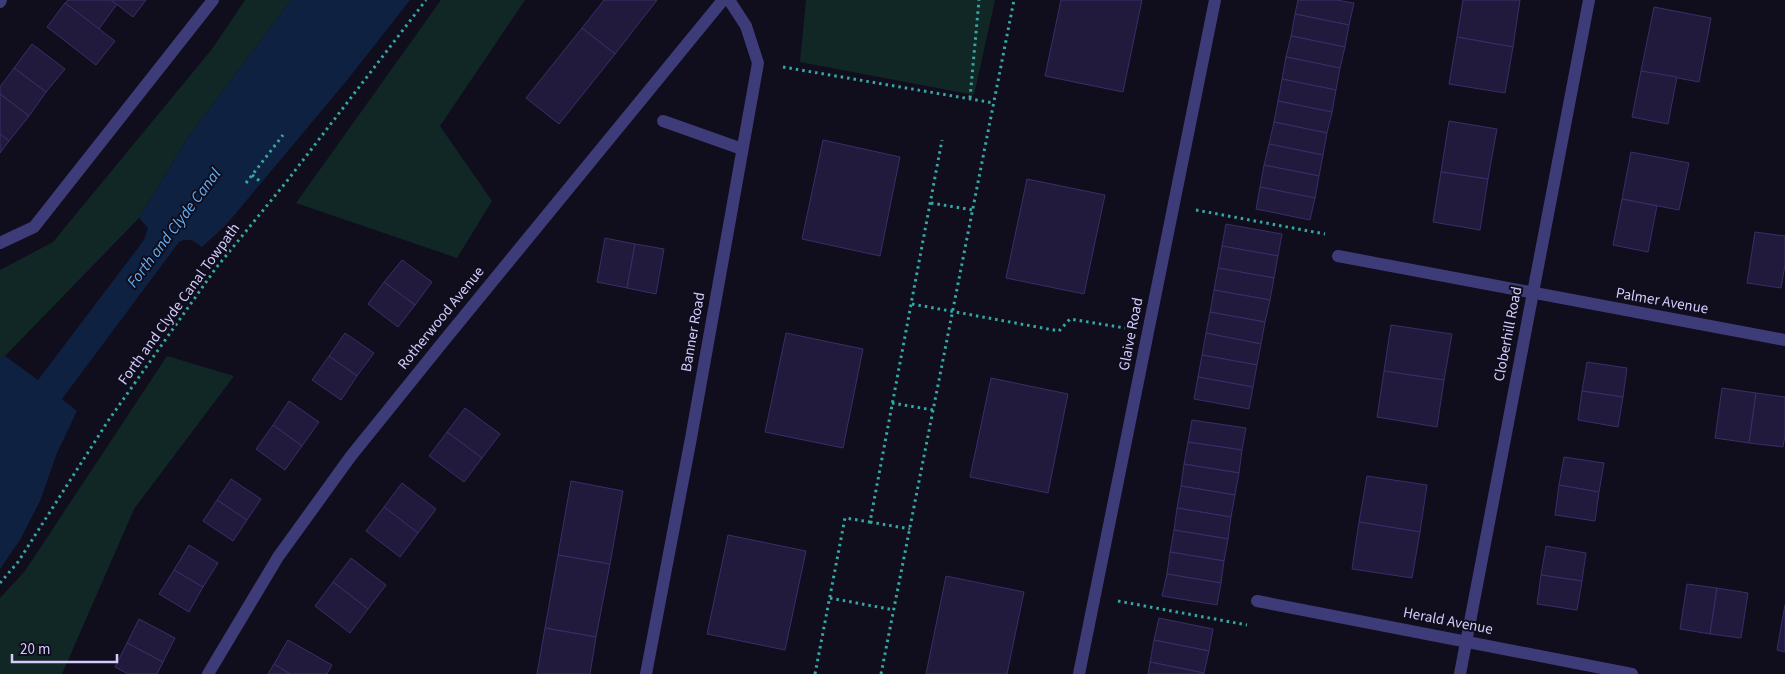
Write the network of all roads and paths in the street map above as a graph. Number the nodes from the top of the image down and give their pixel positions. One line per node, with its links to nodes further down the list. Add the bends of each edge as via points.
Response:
1 (213, 0): 22 (street, via 34,227)
2 (426, 0): 33 (path, Forth and Clyde Canal Towpath, via 216,268 108,421 18,562)
3 (723, 0): 39 (street, Rotherwood Avenue, via 351,456 278,557)
4 (729, 0): 9 (street, Banner Road, via 746,26)
5 (979, 0): 10 (path)
6 (1014, 0): 11 (path)
7 (1215, 0): 20 (street, Glaive Road)
8 (1589, 0): 24 (street, Cloberhill Road)
9 (758, 63): 10 (path); 15 (street, Banner Road)
10 (970, 98): 11 (path)
11 (994, 102): 21 (path)
12 (663, 121): 15 (street)
13 (283, 135): 16 (path)
14 (942, 140): 19 (path)
15 (742, 149): 40 (street, Banner Road)
16 (252, 175): 17 (path); 18 (path)
17 (261, 182)
18 (246, 183)
19 (931, 203): 21 (path); 25 (path)
20 (1174, 206): 23 (path, via 1341,237); 27 (street, Glaive Road)
21 (973, 210): 26 (path)
22 (0, 243)
23 (1338, 256): 24 (street, Palmer Avenue)
24 (1533, 294): 28 (street, Palmer Avenue); 38 (street, Cloberhill Road)
25 (912, 304): 26 (path); 29 (path)
26 (953, 311): 27 (path, via 1060,331 1070,319); 30 (path)
27 (1148, 332): 34 (street, Glaive Road)
28 (1785, 340)
29 (892, 403): 30 (path); 31 (path)
30 (933, 410): 32 (path)
31 (870, 522): 32 (path); 35 (path, via 845,518)
32 (910, 529): 37 (path)
33 (0, 583)
34 (1095, 596): 36 (path, via 1252,626); 43 (street, Glaive Road)
35 (830, 598): 37 (path); 41 (path)
36 (1257, 601): 38 (street, Herald Avenue)
37 (894, 610): 42 (path)
38 (1467, 641): 44 (street, Cloberhill Road); 45 (street, Herald Avenue)
39 (208, 674)
40 (646, 674)
41 (815, 674)
42 (881, 674)
43 (1080, 674)
44 (1460, 674)
45 (1632, 674)

